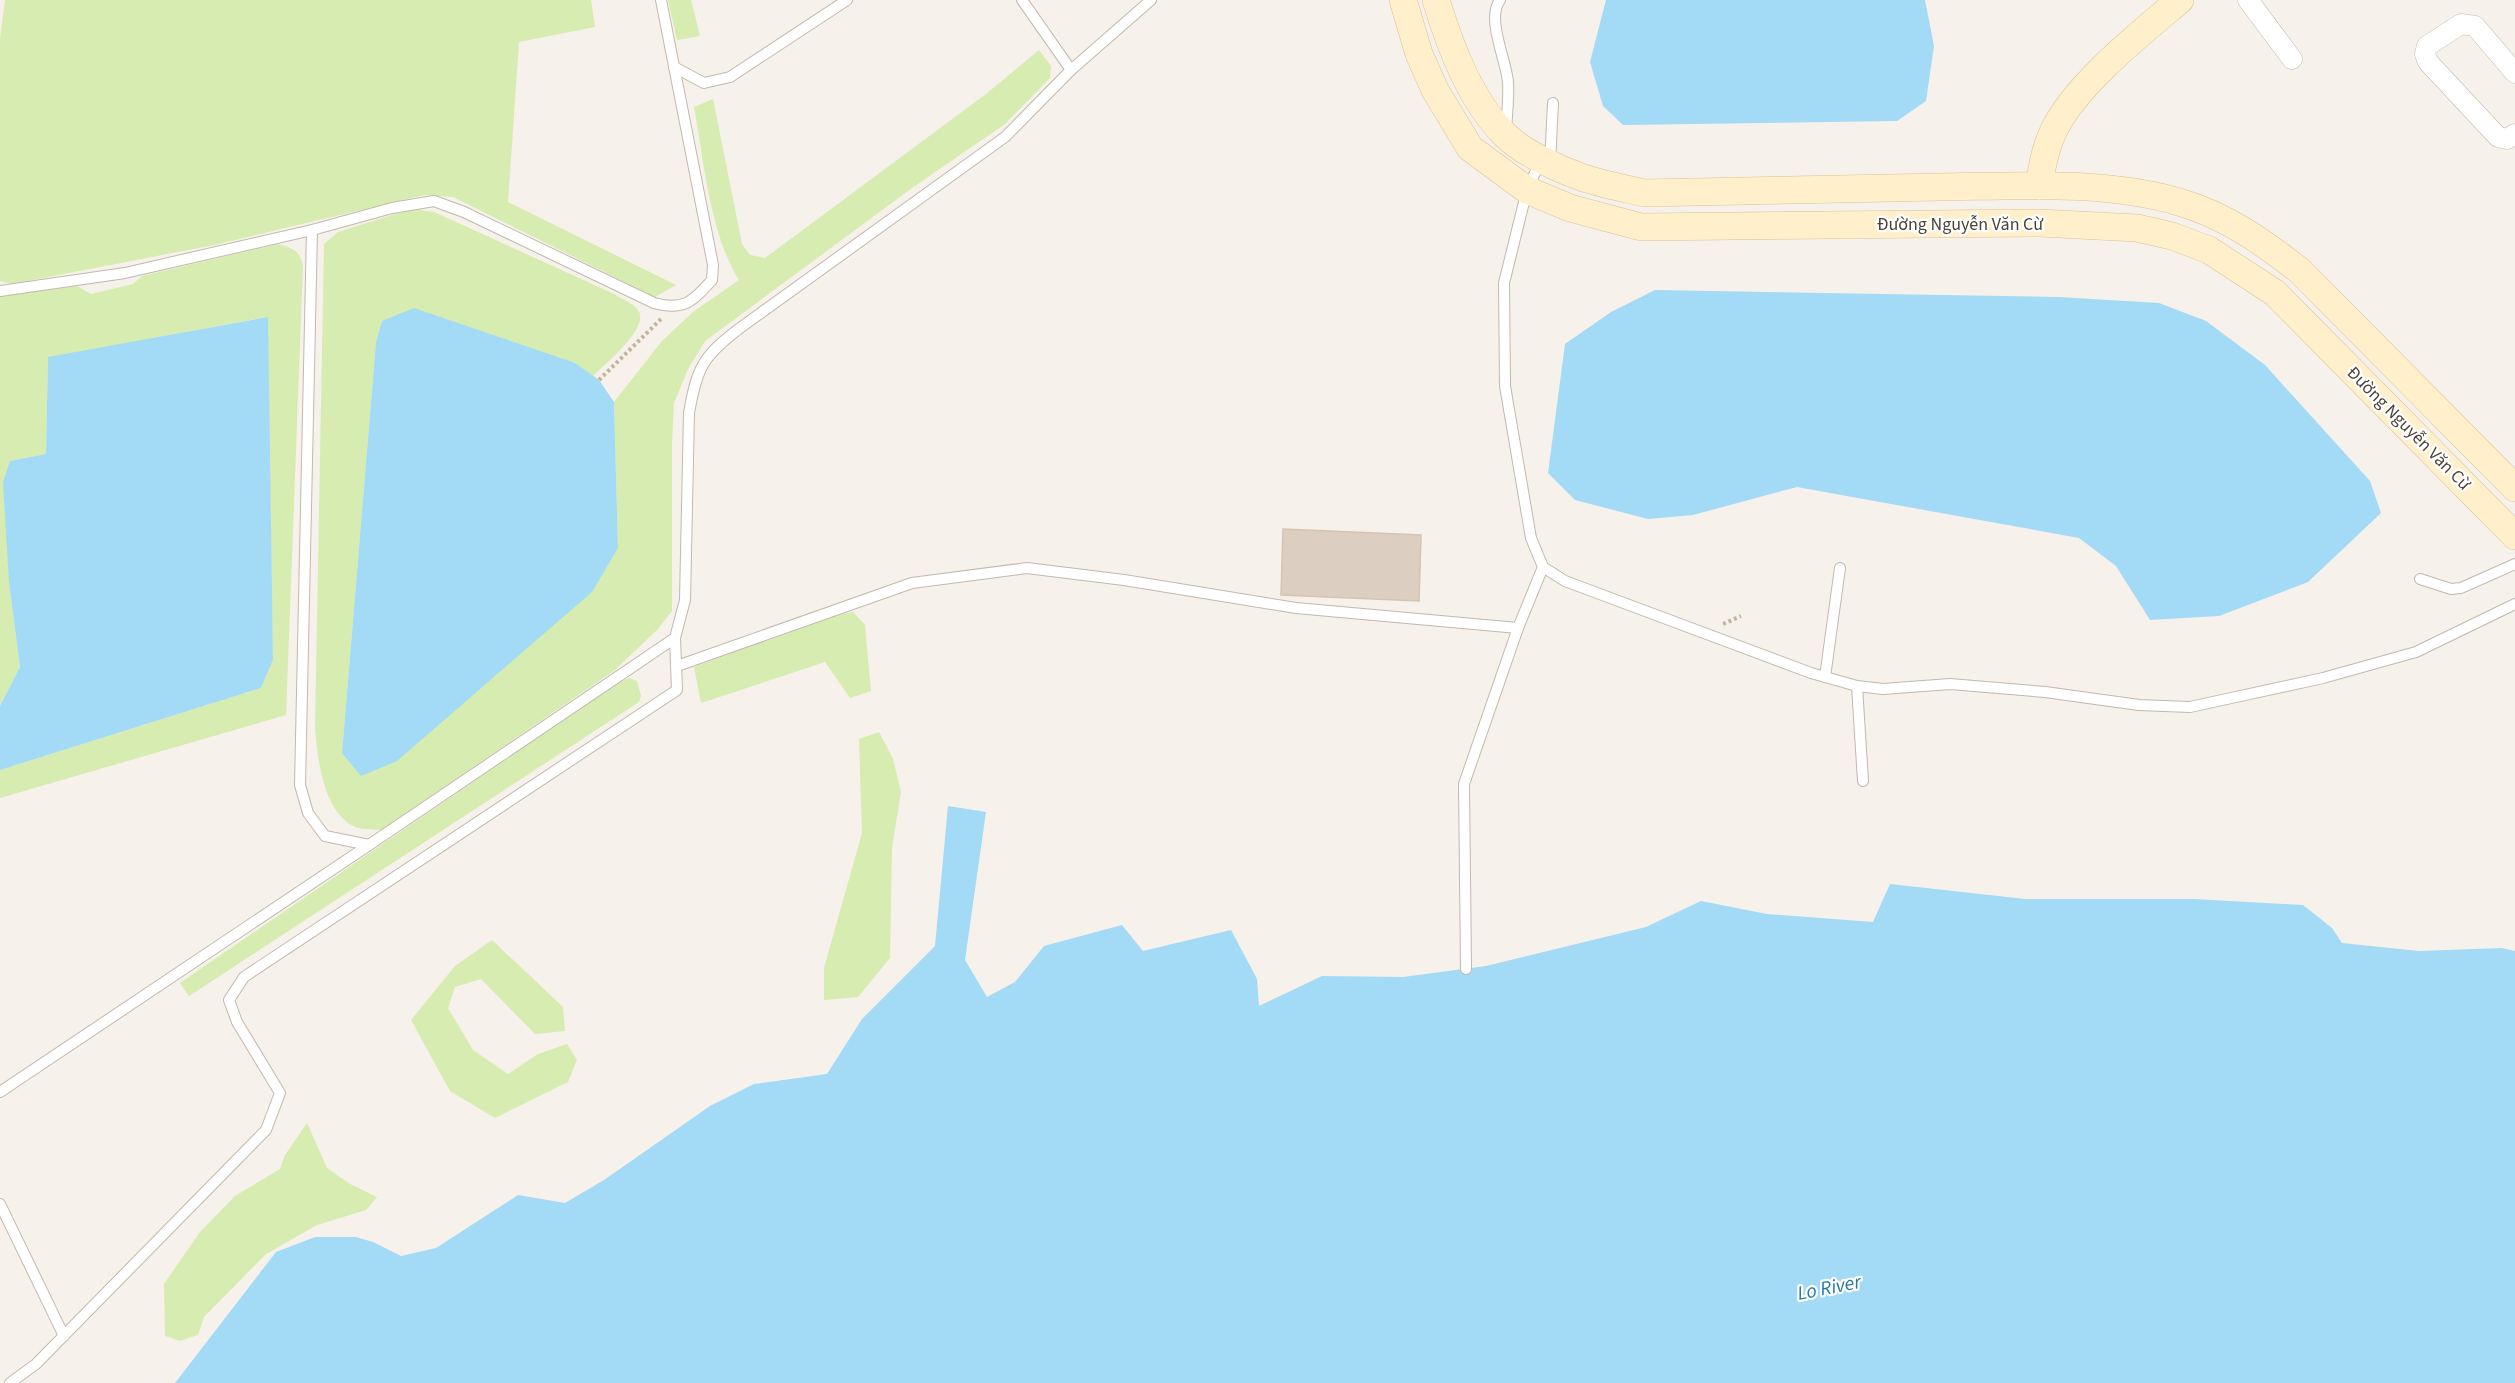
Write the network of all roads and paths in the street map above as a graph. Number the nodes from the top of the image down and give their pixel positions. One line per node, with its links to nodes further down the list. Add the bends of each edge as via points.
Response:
1 (661, 0): 13 (lane)
2 (847, 0): 13 (lane, via 730,77 704,83)
3 (1022, 0): 14 (lane)
4 (1151, 0): 14 (lane)
5 (1403, 0): 21 (main road, Đường Nguyễn Văn Cừ, via 1419,54 1447,113 1470,148)
6 (1436, 0): 18 (main road, Đường Nguyễn Văn Cừ, via 1465,73)
7 (1489, 0): 11 (lane)
8 (1500, 0): 11 (lane)
9 (2248, 0): 12 (street)
10 (2174, 2): 20 (main road, via 2067,108 2048,143)
11 (1495, 17): 18 (lane, via 1508,80)
12 (2292, 59)
13 (674, 67): 24 (lane, via 713,265 712,280 698,295)
14 (1071, 70): 34 (lane, via 1005,137 740,328 703,362 693,387 689,413 685,600)
15 (2515, 73): 17 (street, via 2475,26 2461,24 2427,46 2428,62 2498,137 2507,139)
16 (1553, 103): 19 (lane)
17 (2515, 134)
18 (1506, 136): 19 (main road, Đường Nguyễn Văn Cừ)
19 (1546, 161): 20 (main road, Đường Nguyễn Văn Cừ, via 1582,177 1644,193); 21 (lane)
20 (2039, 186): 26 (main road, Đường Nguyễn Văn Cừ, via 2142,193 2180,202 2217,216 2263,241 2300,271)
21 (1527, 190): 27 (main road, Đường Nguyễn Văn Cừ, via 1570,208 1641,227 2039,223 2137,228 2172,236 2209,250 2275,293); 29 (lane, via 1504,283 1505,387 1531,538)
22 (312, 230): 23 (lane, via 125,273); 24 (lane, via 434,201); 39 (lane, via 300,785 308,813 325,836)
23 (0, 291)
24 (672, 308): 25 (path)
25 (599, 380)
26 (2515, 488)
27 (2515, 536)
28 (2515, 564): 31 (lane, via 2461,588 2451,589)
29 (1543, 567): 33 (lane); 36 (lane, via 1565,581)
30 (1840, 568): 36 (lane)
31 (2420, 579)
32 (2515, 604): 37 (lane, via 2416,652 2323,678 2190,707 1950,684 1883,689)
33 (1518, 628): 35 (lane, via 1296,608 1027,568 912,583); 40 (lane, via 1464,784)
34 (675, 638): 35 (lane); 39 (lane)
35 (677, 666): 43 (lane, via 677,690 244,977 229,1000 237,1022 280,1093 266,1130)
36 (1825, 677): 37 (lane)
37 (1857, 686): 38 (lane)
38 (1863, 781)
39 (369, 845): 41 (lane)
40 (1466, 969)
41 (0, 1092)
42 (0, 1204): 43 (lane)
43 (64, 1336): 44 (lane, via 36,1365)
44 (10, 1383)

